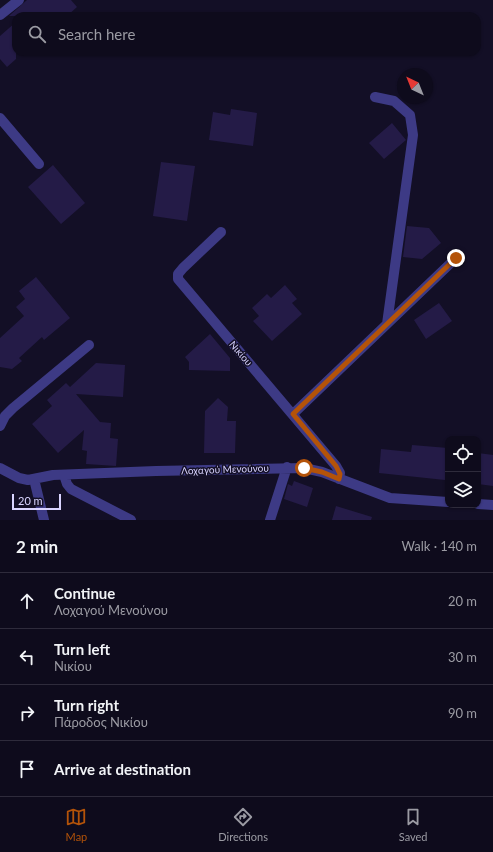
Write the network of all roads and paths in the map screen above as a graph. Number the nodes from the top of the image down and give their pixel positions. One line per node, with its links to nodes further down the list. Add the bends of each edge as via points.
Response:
1 (19, 0): 2 (street)
2 (0, 15)
3 (375, 97): 8 (street, via 394,101 410,115 413,135)
4 (0, 118): 5 (street)
5 (39, 164)
6 (221, 232): 10 (street, Νικίου, via 183,268 178,274 178,279)
7 (456, 258): 8 (street)
8 (387, 324): 10 (street)
9 (89, 345): 11 (street, via 13,408)
10 (293, 414): 16 (street, Νικίου, via 339,469)
11 (0, 426)
12 (287, 467): 14 (street, Λοχαγού Μενούνου); 16 (street, Λοχαγού Μενούνου, via 317,471); 22 (street)
13 (0, 468): 15 (street, Λοχαγού Μενούνου, via 22,479)
14 (64, 475): 15 (street, Λοχαγού Μενούνου); 21 (street, via 66,484 71,489)
15 (34, 479): 20 (street)
16 (339, 479): 17 (street, Λοχαγού Μενούνου, via 390,498)
17 (445, 502)
18 (481, 504): 19 (street)
19 (493, 505)
20 (44, 520)
21 (131, 520)
22 (270, 520)

